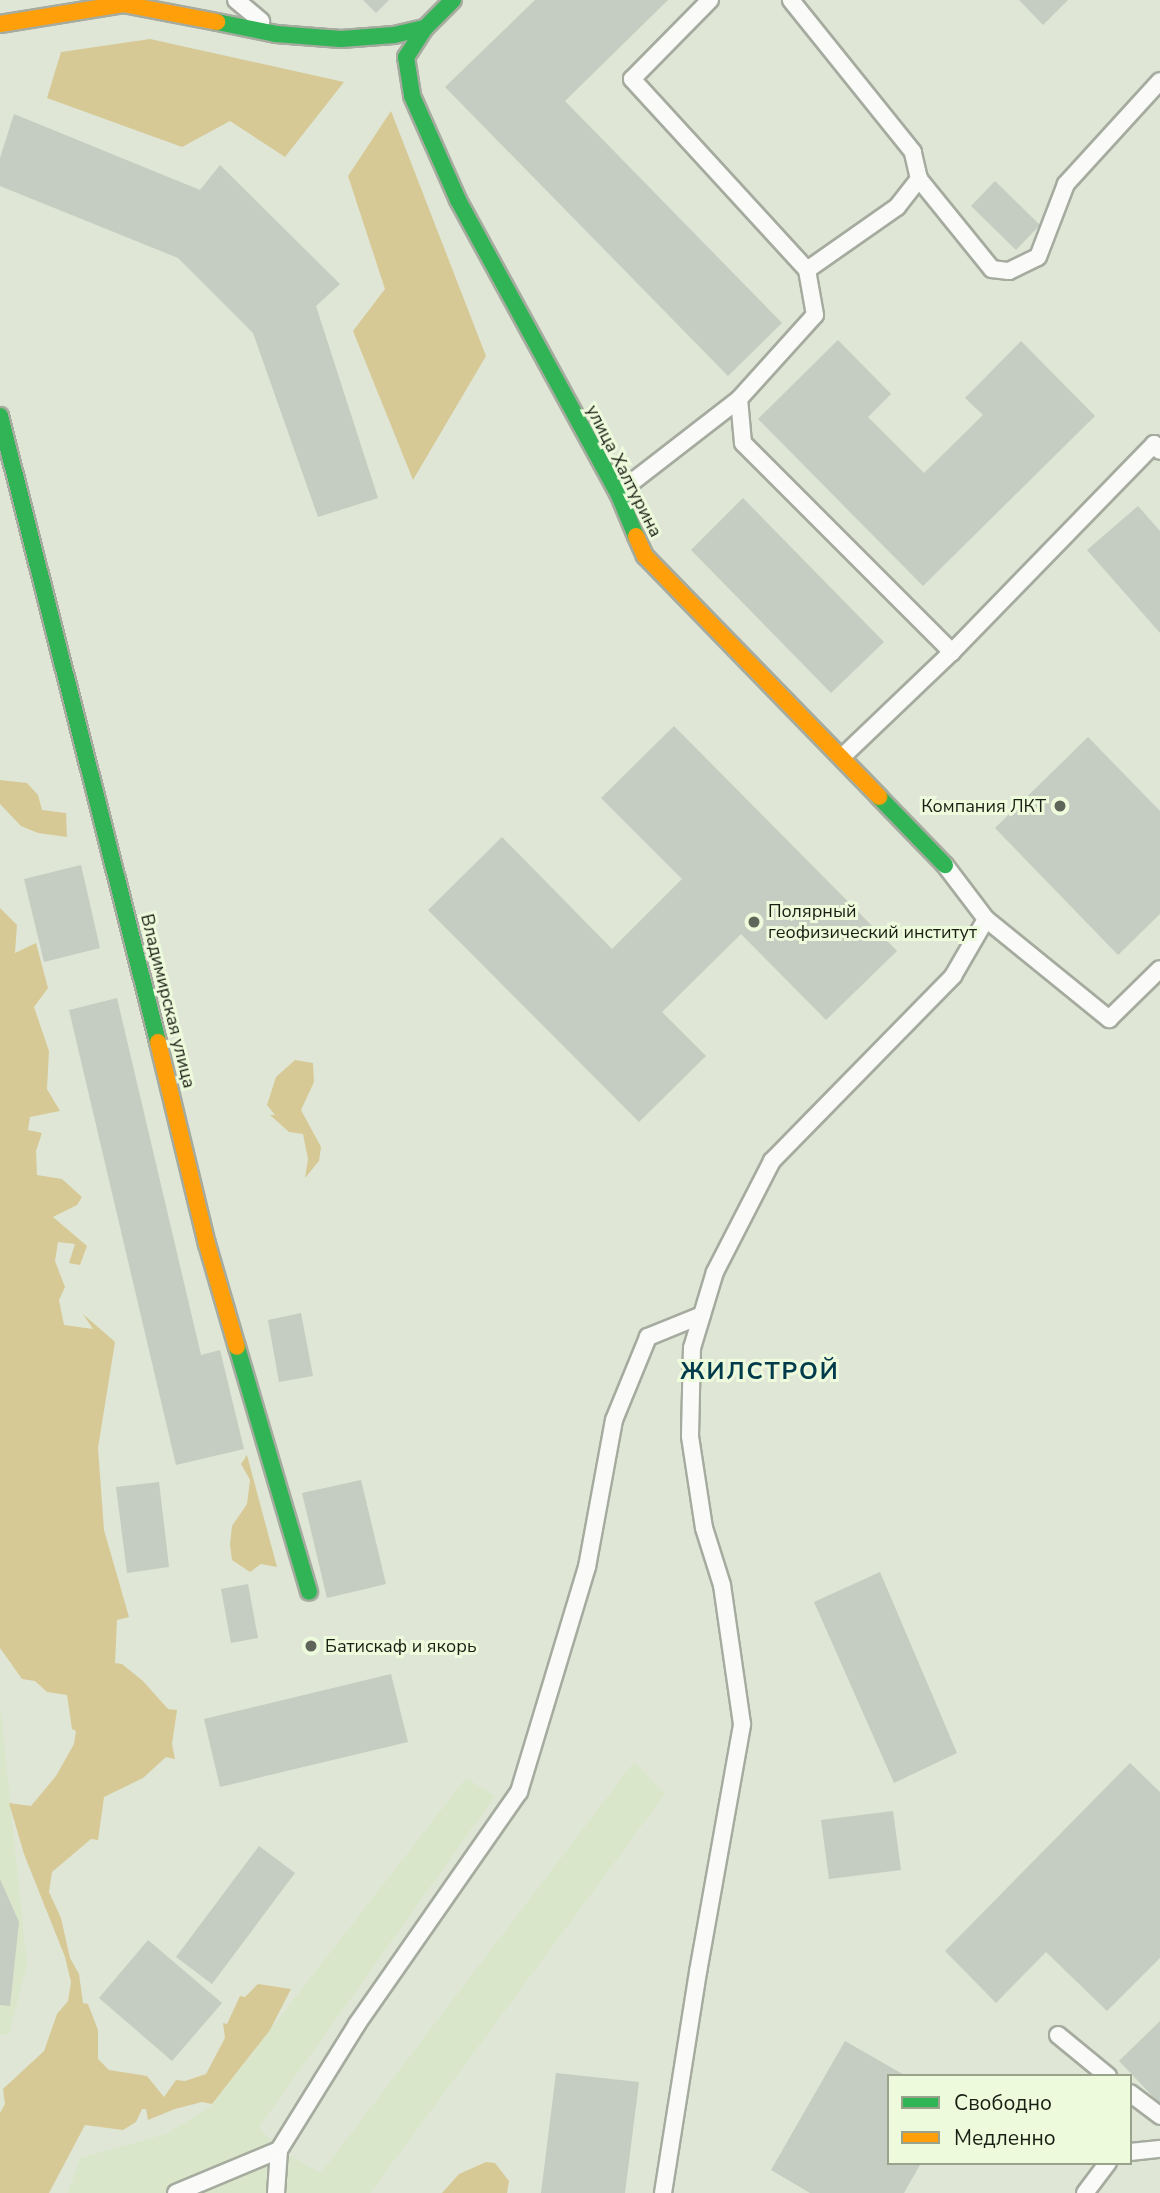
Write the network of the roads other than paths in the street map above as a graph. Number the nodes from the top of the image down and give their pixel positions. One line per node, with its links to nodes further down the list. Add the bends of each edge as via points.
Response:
1 (236, 0): 7 (lane)
2 (453, 0): 6 (street, улица Халтурина)
3 (710, 0): 10 (lane, via 632,79)
4 (791, 0): 9 (lane, via 913,152)
5 (0, 24): 7 (street, via 123,4)
6 (425, 28): 7 (street, via 341,38); 14 (street, улица Халтурина, via 406,57 411,96 458,200)
7 (276, 34)
8 (1160, 81): 9 (lane, via 1066,184 1038,257 1009,271 992,270)
9 (919, 179): 10 (lane, via 897,207)
10 (807, 270): 11 (lane, via 815,315)
11 (739, 399): 14 (lane); 15 (lane, via 743,443)
12 (0, 416): 21 (street, Владимирская улица, via 207,1244)
13 (1160, 451): 15 (lane, via 1154,444)
14 (618, 493): 16 (street, улица Халтурина, via 645,556)
15 (952, 652): 16 (lane)
16 (842, 757): 17 (street, улица Халтурина)
17 (945, 865): 18 (lane)
18 (986, 919): 19 (lane, via 1109,1019); 20 (lane, via 953,976 772,1161 715,1272)
19 (1160, 970)
20 (702, 1315): 27 (lane, via 648,1337 614,1420 587,1567 519,1792 357,2024); 32 (lane, via 692,1348 690,1436 704,1528 722,1585 742,1724)
21 (309, 1592)
22 (1058, 2035): 23 (lane)
23 (1106, 2074)
24 (1132, 2095): 25 (lane)
25 (1160, 2116)
26 (1160, 2149): 28 (lane)
27 (279, 2150): 30 (lane); 31 (lane)
28 (1132, 2152)
29 (1106, 2165): 33 (lane)
30 (176, 2193)
31 (276, 2193)
32 (663, 2193)
33 (1085, 2193)

